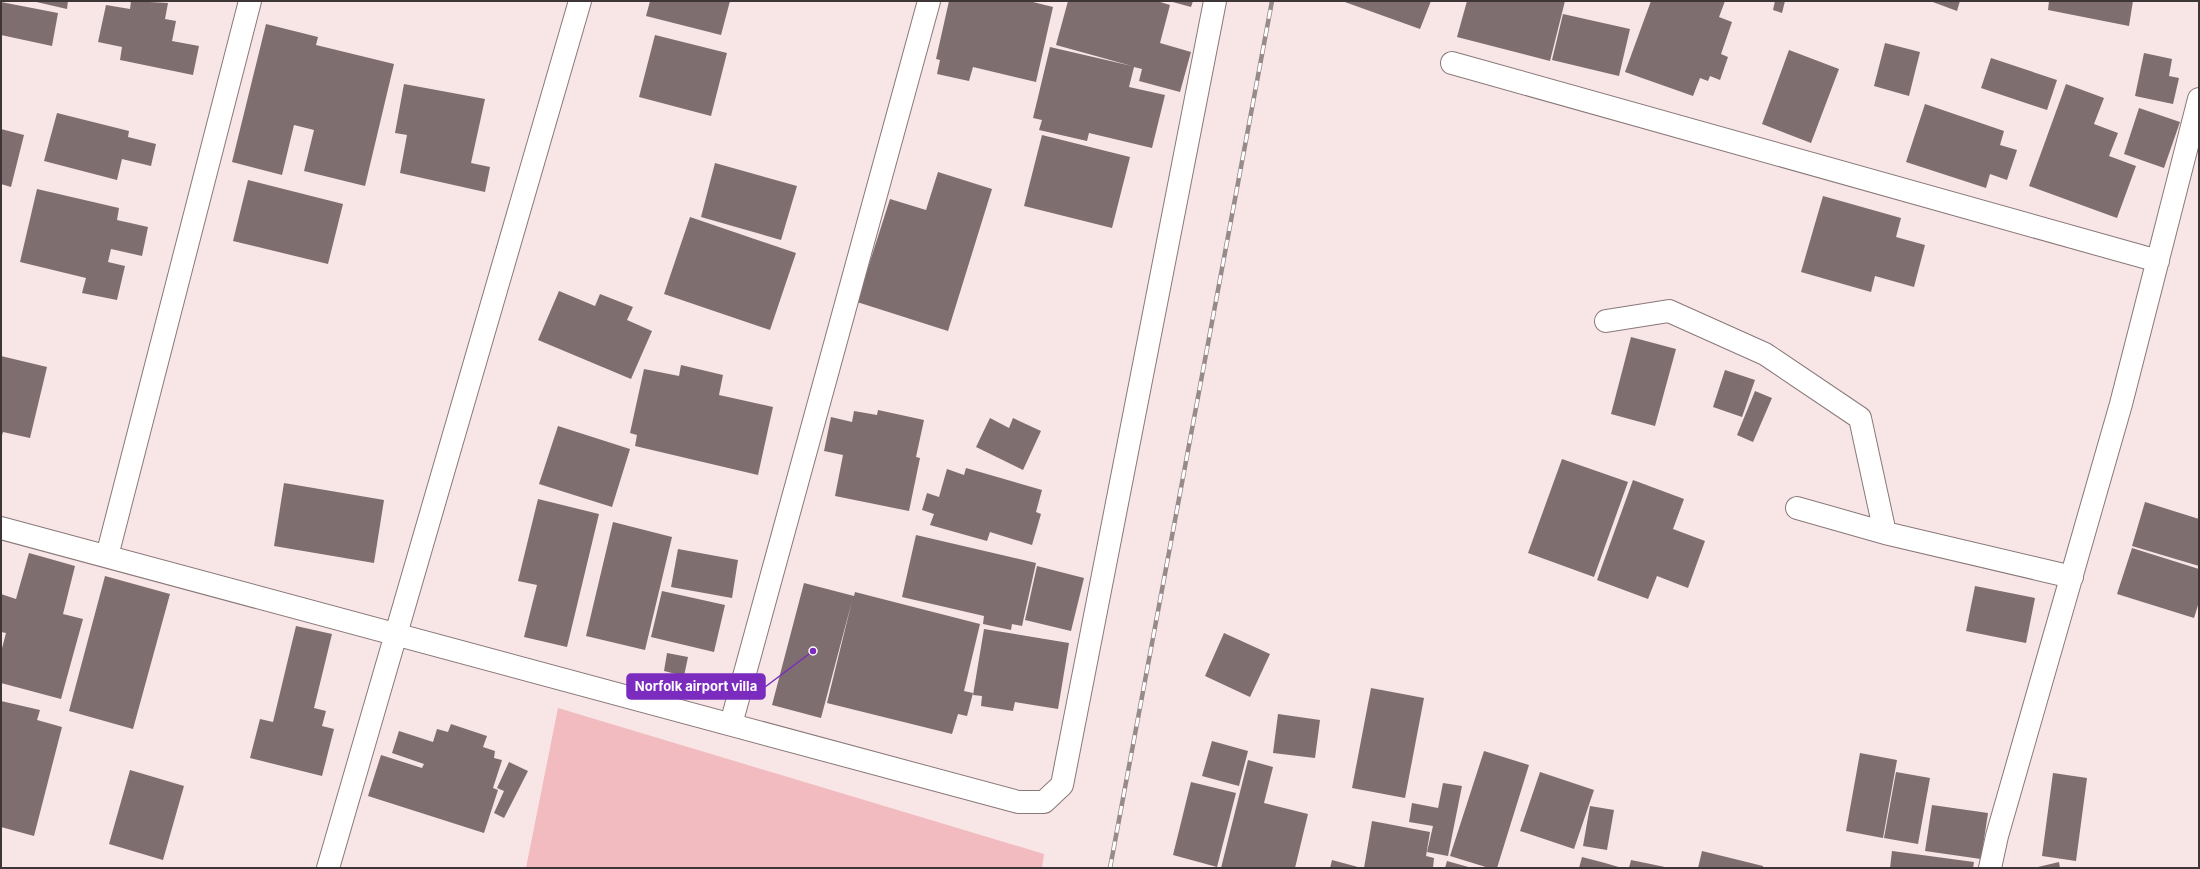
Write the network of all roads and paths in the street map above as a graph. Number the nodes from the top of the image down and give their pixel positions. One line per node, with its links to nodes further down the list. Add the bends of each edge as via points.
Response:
1 (250, 1): 12 (street)
2 (580, 1): 14 (street)
3 (929, 1): 15 (street)
4 (1215, 1): 15 (street, via 1062,784 1044,802 1018,802)
5 (1452, 62): 7 (street)
6 (2199, 99): 7 (street)
7 (2158, 262): 13 (street)
8 (1606, 321): 11 (street, via 1668,311 1765,354 1860,418)
9 (1797, 508): 11 (street)
10 (1, 528): 12 (street)
11 (1885, 533): 13 (street)
12 (107, 556): 14 (street)
13 (2072, 578): 17 (street)
14 (395, 634): 15 (street); 16 (street)
15 (730, 724)
16 (328, 868)
17 (1990, 868)

